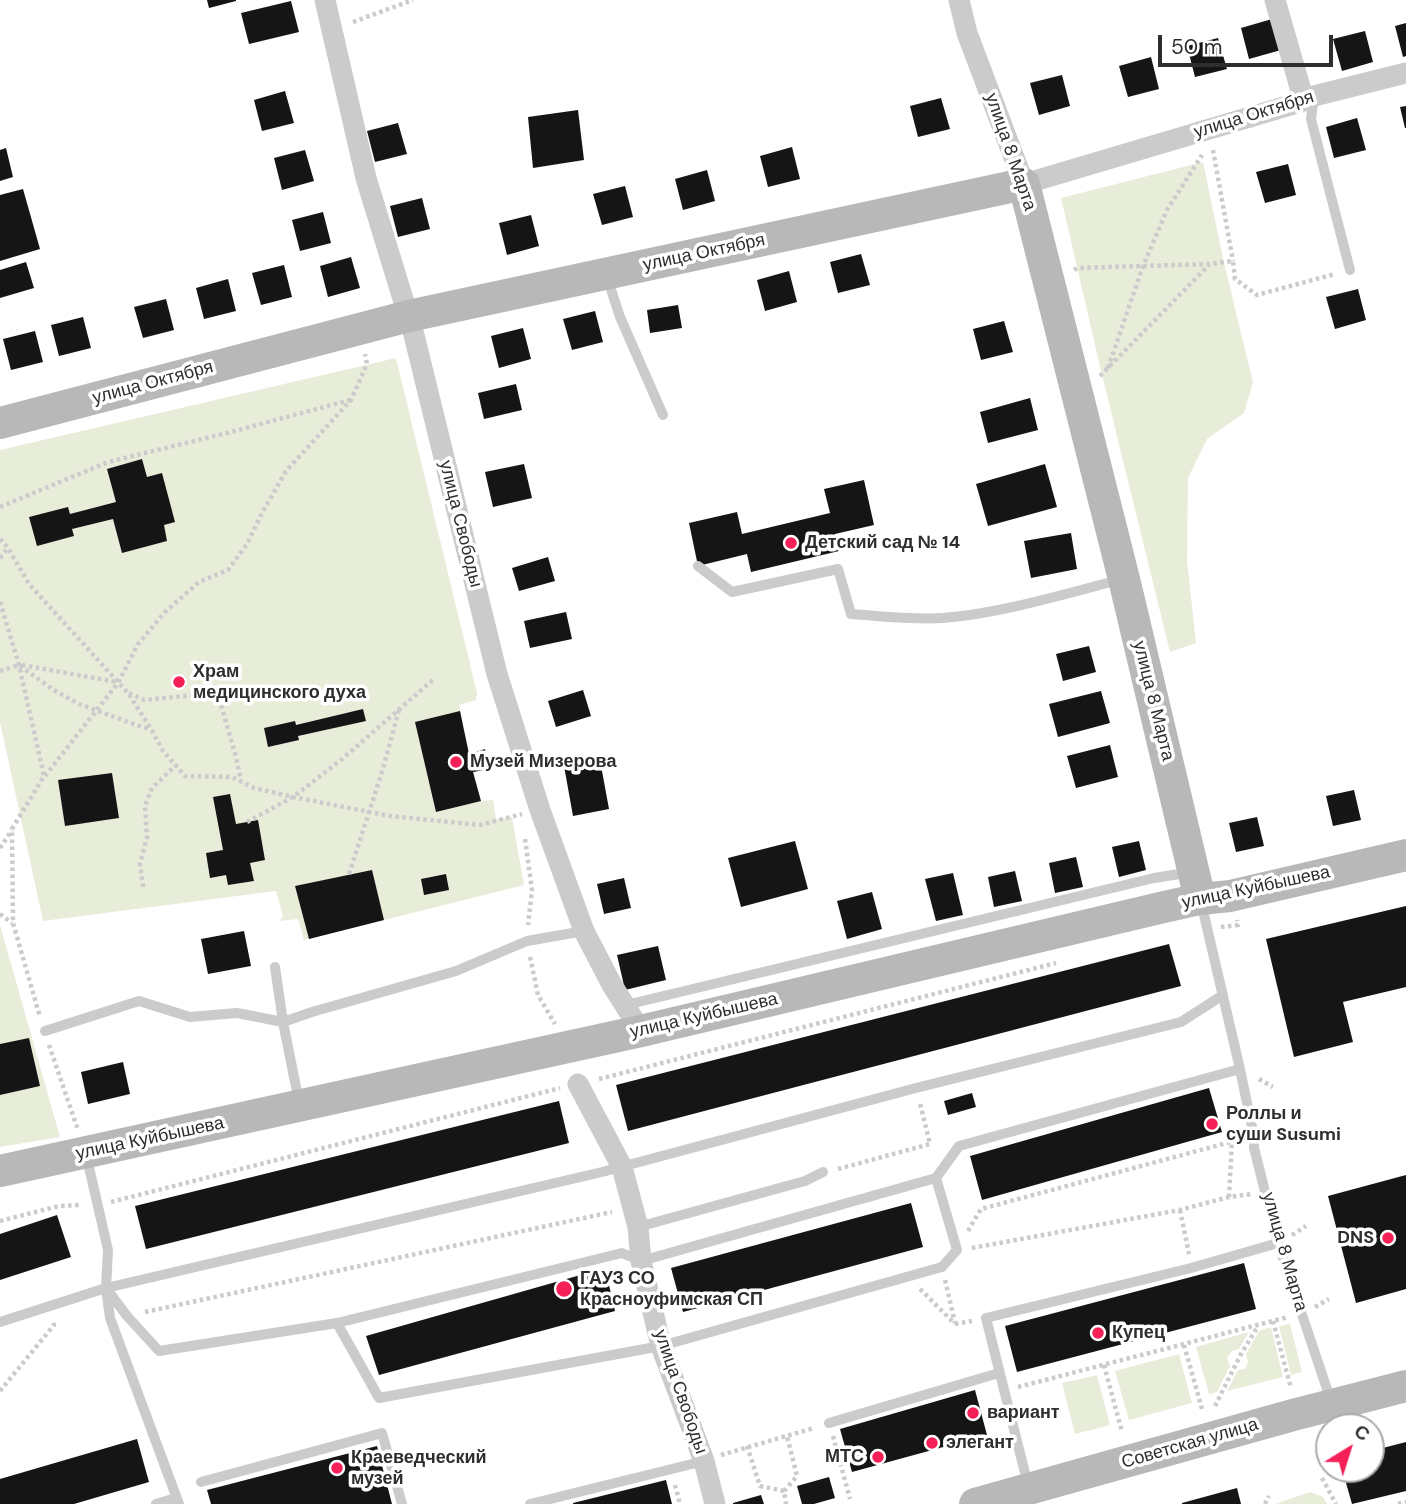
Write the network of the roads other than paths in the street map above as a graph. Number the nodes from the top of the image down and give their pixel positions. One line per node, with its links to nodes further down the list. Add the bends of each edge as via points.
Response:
1 (325, 0): 9 (street, улица Свободы, via 366,178)
2 (959, 0): 6 (street, улица 8 Марта)
3 (1275, 0): 5 (street)
4 (1406, 73): 5 (street, улица Октября)
5 (1309, 99): 6 (street, улица Октября); 7 (lane)
6 (1024, 184): 8 (main road, улица Октября); 13 (main road, улица 8 Марта)
7 (1350, 271)
8 (606, 274): 9 (main road, улица Октября); 10 (lane)
9 (409, 316): 11 (main road, улица Октября); 16 (street, улица Свободы, via 497,674)
10 (663, 415)
11 (0, 423)
12 (698, 566): 13 (lane, via 732,592 838,569 851,614 902,617 942,618 1010,607)
13 (1124, 579): 15 (main road, улица 8 Марта)
14 (1406, 855): 15 (main road, улица Куйбышева, via 1230,896)
15 (1197, 885): 18 (lane, улица 8 Марта); 19 (main road, улица Куйбышева)
16 (584, 931): 19 (street, улица Свободы); 20 (lane, via 527,941 456,971)
17 (275, 967): 20 (lane)
18 (1223, 995): 22 (lane, улица 8 Марта); 26 (lane, via 1181,1022)
19 (634, 1018): 24 (main road, улица Куйбышева)
20 (283, 1022): 21 (lane, via 237,1013 190,1017 139,1001); 24 (lane)
21 (45, 1031)
22 (1240, 1069): 29 (lane, via 959,1146); 31 (lane, улица 8 Марта, via 1254,1148)
23 (578, 1084): 26 (street, улица Свободы)
24 (300, 1106): 25 (main road, улица Куйбышева)
25 (86, 1153): 27 (main road, улица Куйбышева); 33 (lane, via 108,1250)
26 (622, 1167): 30 (street, улица Свободы); 33 (lane)
27 (0, 1171)
28 (823, 1172): 30 (lane)
29 (936, 1178): 32 (lane); 36 (lane, via 957,1250 942,1266)
30 (638, 1227): 32 (street, улица Свободы)
31 (1279, 1243): 37 (lane, via 986,1318); 39 (lane, улица 8 Марта)
32 (641, 1261): 35 (lane, via 622,1253); 36 (street, улица Свободы)
33 (106, 1288): 34 (lane); 35 (lane, via 159,1351); 44 (lane, via 110,1318)
34 (0, 1322)
35 (337, 1323): 36 (lane, via 379,1398)
36 (661, 1346): 41 (street, улица Свободы)
37 (999, 1373): 40 (lane); 43 (lane)
38 (1406, 1386): 39 (main road, Советская улица)
39 (1332, 1405): 43 (main road, Советская улица)
40 (830, 1423)
41 (704, 1461): 47 (lane); 48 (street, улица Свободы)
42 (201, 1482): 46 (lane, via 382,1433)
43 (1029, 1488): 49 (main road, Советская улица)
44 (178, 1501): 45 (lane)
45 (156, 1504)
46 (402, 1504)
47 (530, 1504)
48 (715, 1504)
49 (975, 1504)

